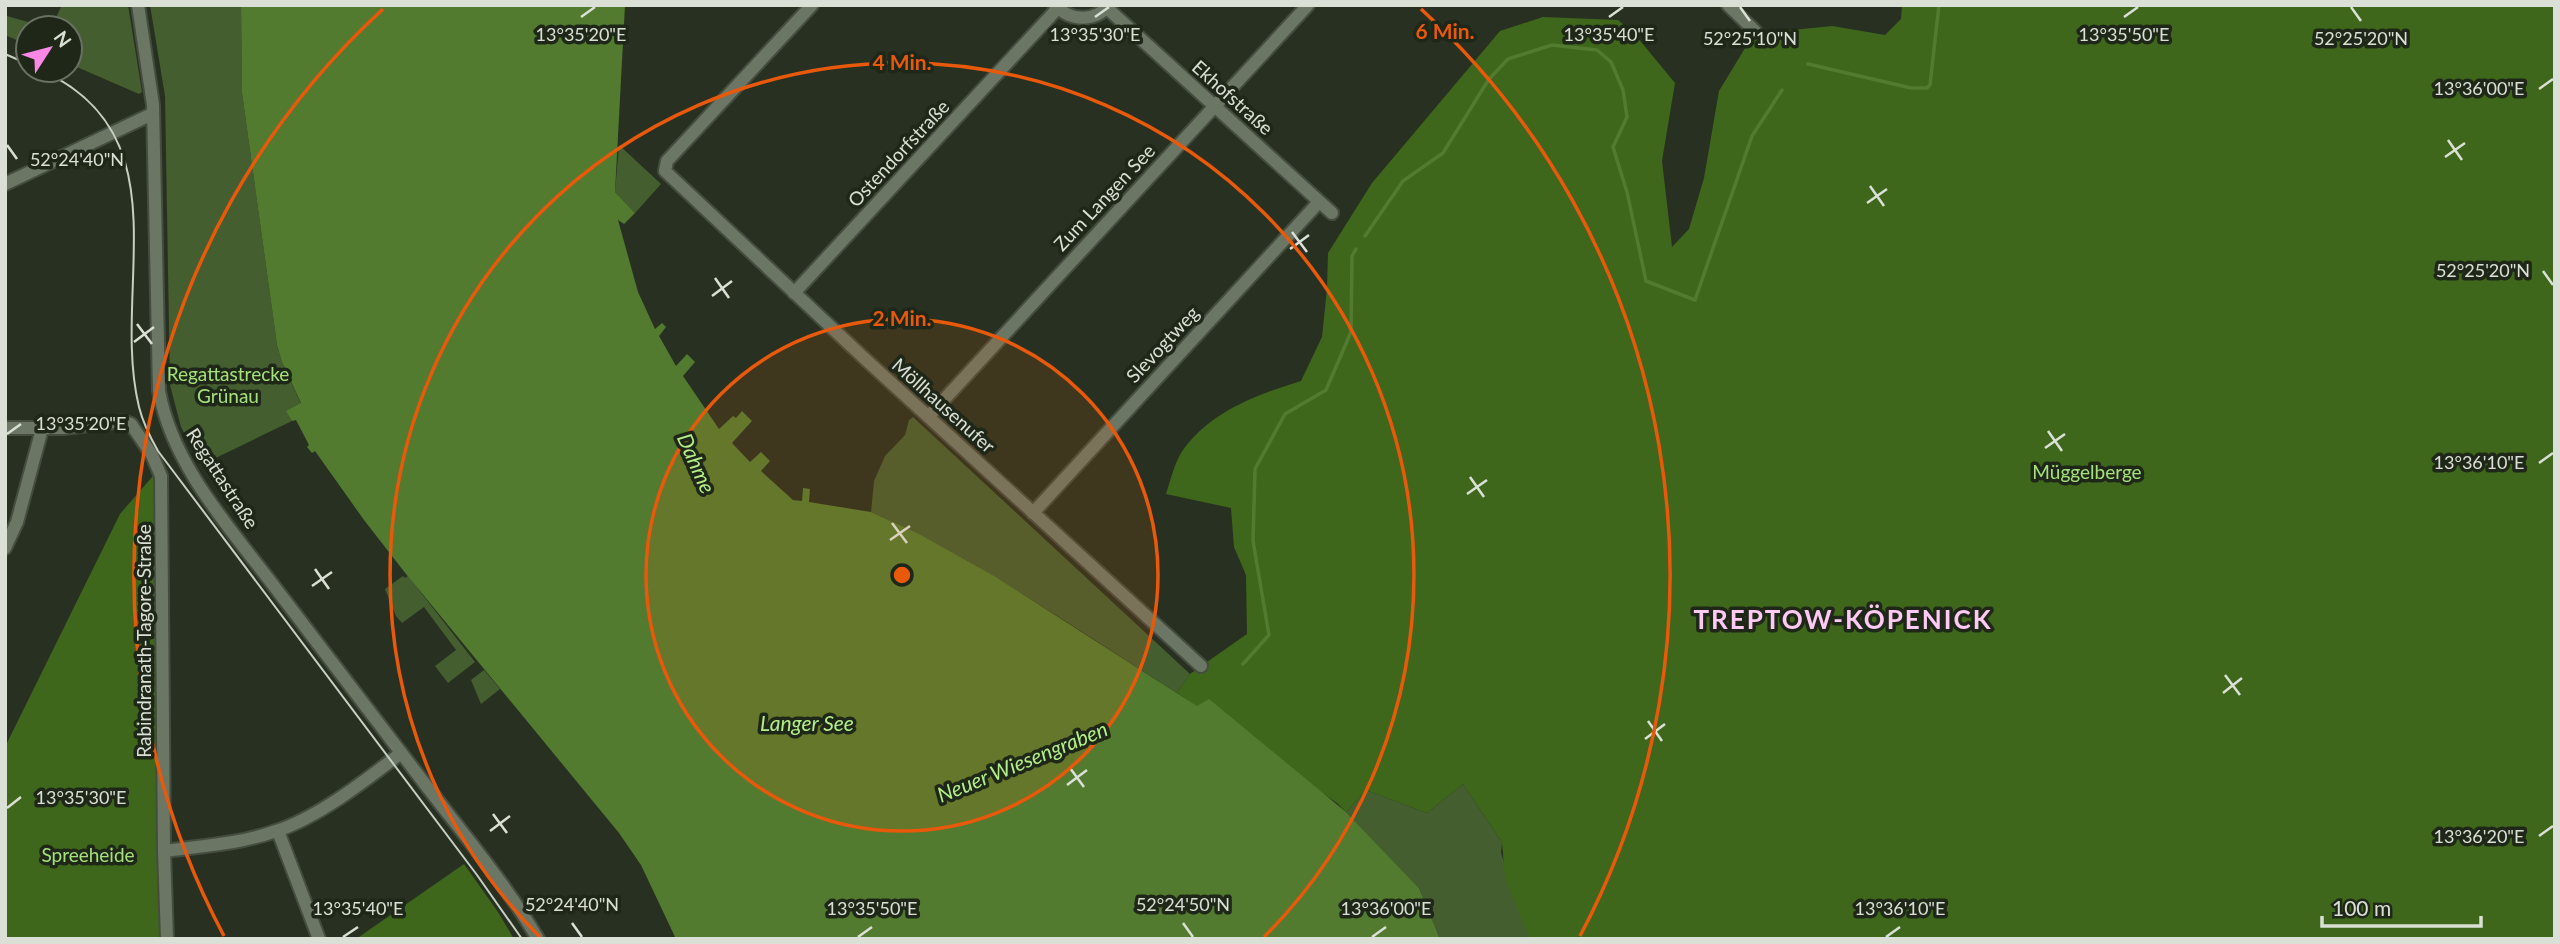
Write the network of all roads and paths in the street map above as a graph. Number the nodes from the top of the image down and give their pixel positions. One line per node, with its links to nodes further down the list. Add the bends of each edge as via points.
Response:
1 (138, 5): 9 (street, Regattastraße)
2 (811, 5): 13 (street, Möllhausenufer, via 664,169)
3 (1308, 5): 8 (street, Zum Langen See)
4 (1728, 5): 7 (street)
5 (1057, 7): 6 (street, via 1077,18 1099,15); 13 (street, Ostendorfstraße)
6 (1108, 7): 8 (street, Ekhofstraße)
7 (1756, 32)
8 (1214, 106): 11 (street, Ekhofstraße); 14 (street, Zum Langen See)
9 (152, 114): 10 (street); 17 (street, Regattastraße, via 159,391)
10 (5, 184)
11 (1320, 202): 12 (street, Ekhofstraße); 19 (street, Slevogtweg)
12 (1332, 213)
13 (794, 293): 14 (street, Möllhausenufer)
14 (929, 416): 19 (street, Möllhausenufer)
15 (5, 428): 16 (street)
16 (41, 429): 18 (street, Rabindranath-Tagore-Straße, via 123,421 131,424); 20 (street, via 29,483)
17 (174, 440): 18 (street); 22 (street, Regattastraße, via 212,504)
18 (152, 455): 24 (street, Rabindranath-Tagore-Straße, via 161,476)
19 (1033, 513): 21 (street, Möllhausenufer)
20 (5, 548)
21 (1201, 666)
22 (401, 753): 23 (street, via 328,805); 27 (street, Regattastraße)
23 (278, 831): 24 (street, via 230,843); 26 (street)
24 (164, 851): 25 (street, Rabindranath-Tagore-Straße)
25 (167, 939)
26 (319, 939)
27 (538, 939)

